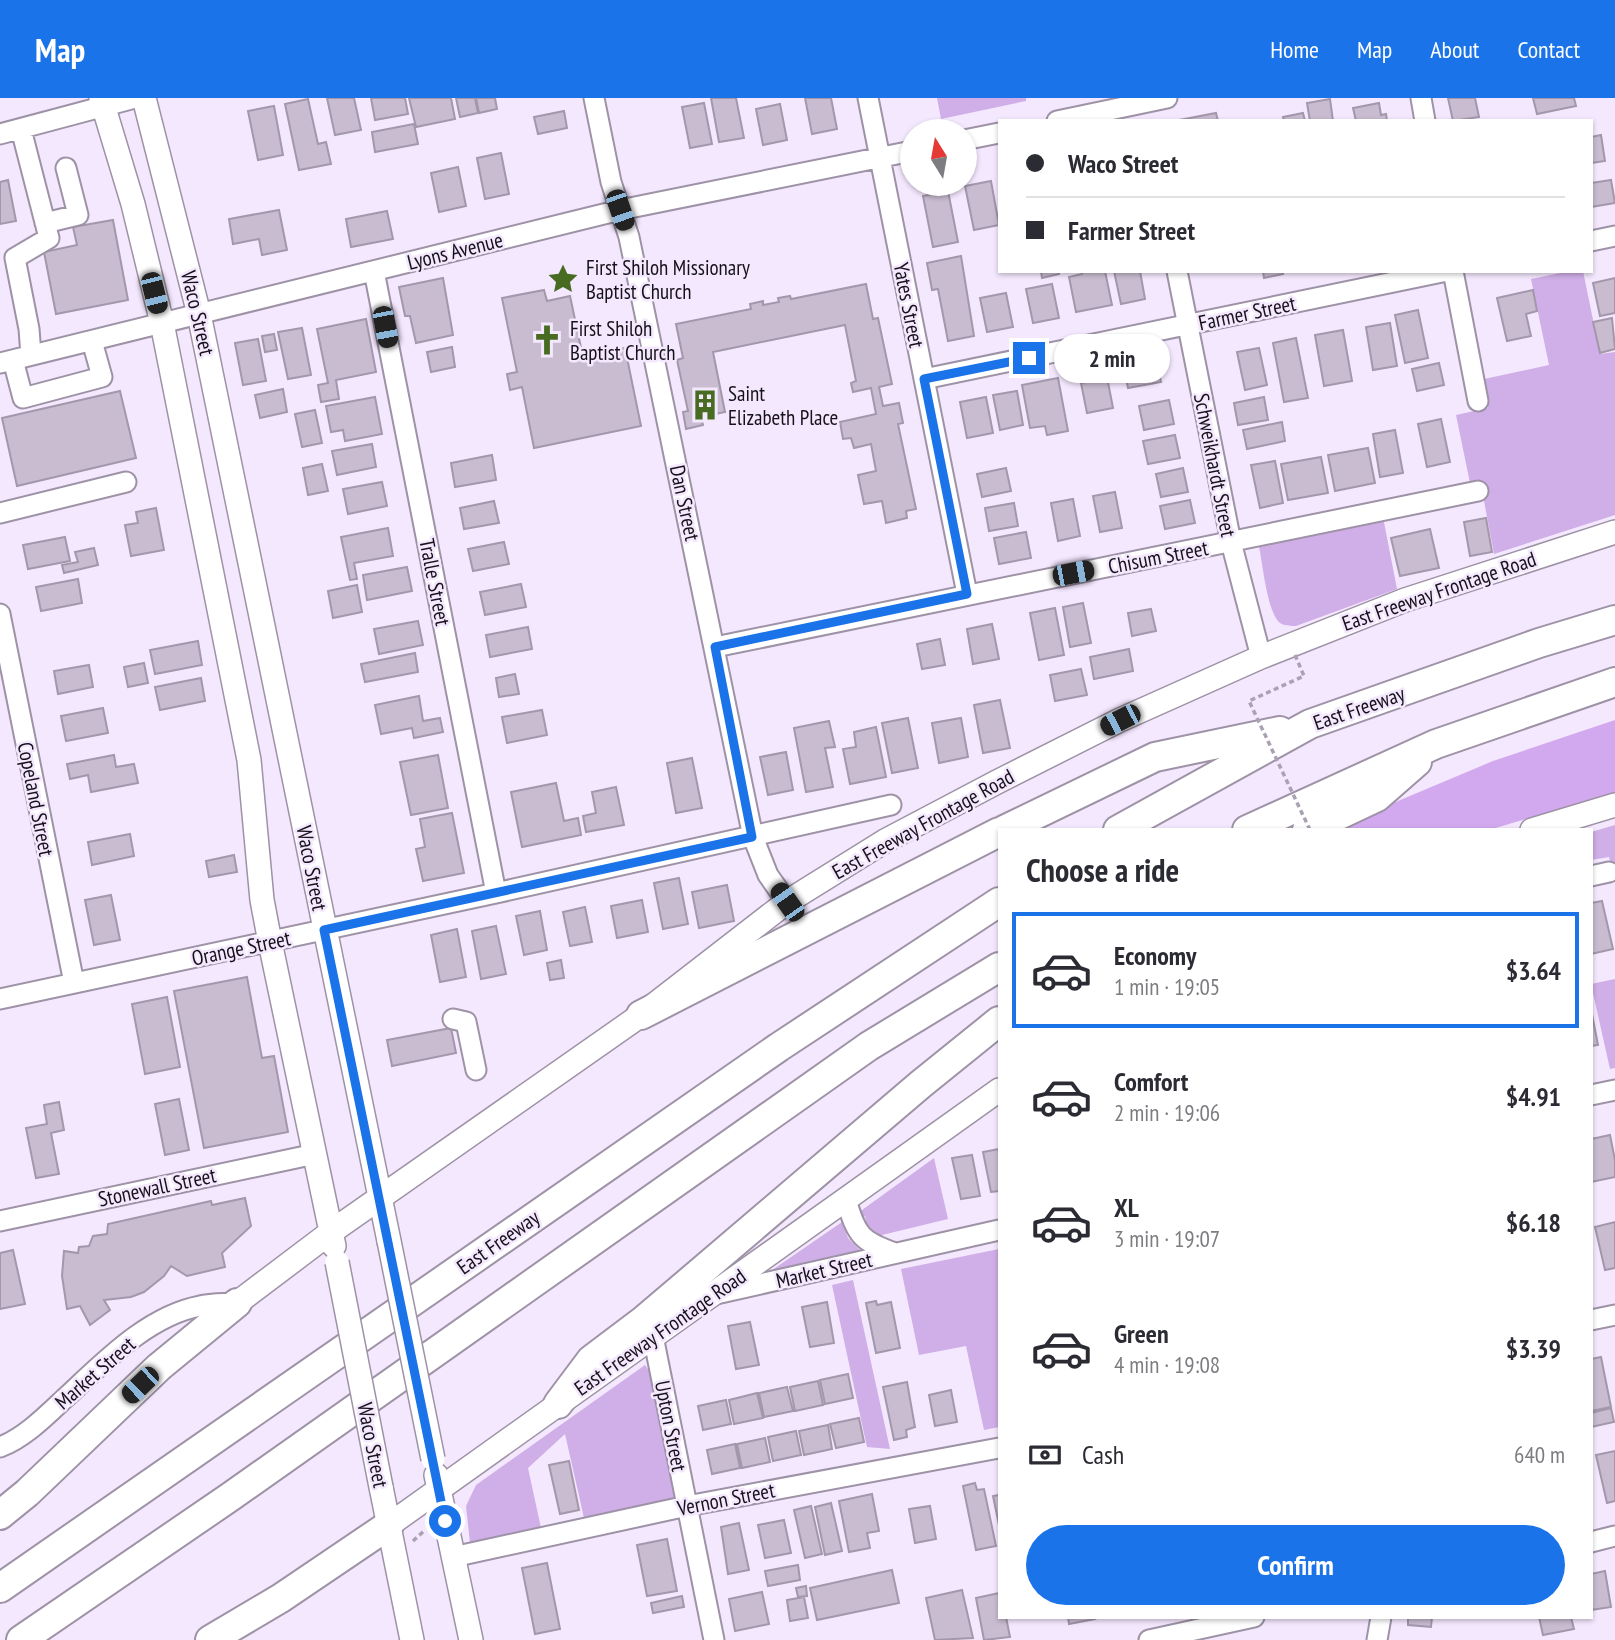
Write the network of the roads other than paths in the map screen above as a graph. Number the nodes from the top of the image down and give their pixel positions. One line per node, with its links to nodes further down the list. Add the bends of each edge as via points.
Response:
1 (135, 98): 7 (street)
2 (144, 98): 26 (main road, Waco Street)
3 (594, 98): 18 (street, Dan Street)
4 (868, 98): 16 (street, Yates Street)
5 (1167, 98): 8 (street)
6 (1421, 98): 10 (street)
7 (102, 102): 11 (street); 27 (main road, Waco Street)
8 (1145, 107): 9 (street)
9 (1070, 119)
10 (1425, 119)
11 (21, 129): 13 (street); 19 (street)
12 (998, 133): 14 (street)
13 (0, 134)
14 (977, 137)
15 (900, 153): 16 (street, Lyons Avenue)
16 (880, 157): 18 (street, Lyons Avenue); 31 (street, Yates Street)
17 (66, 168): 19 (street, via 78,215)
18 (620, 210): 22 (street, Lyons Avenue); 43 (street, Dan Street)
19 (45, 223): 30 (street, via 49,238 15,258 29,329)
20 (1615, 236): 21 (street)
21 (1593, 241)
22 (374, 271): 26 (street, Lyons Avenue); 57 (street, Tralle Street)
23 (1177, 273): 28 (street, Schweikhardt Street)
24 (1437, 273): 28 (street, Farmer Street)
25 (1453, 273): 32 (street)
26 (200, 314): 27 (street, Lyons Avenue); 40 (main road, Waco Street)
27 (162, 323): 29 (street, Lyons Avenue); 42 (main road, Waco Street)
28 (1187, 325): 31 (street, Farmer Street); 37 (street, Schweikhardt Street)
29 (92, 341): 30 (street, Lyons Avenue); 30 (street, via 102,377 23,398)
30 (15, 360)
31 (924, 379): 38 (street, Yates Street)
32 (1478, 401)
33 (126, 482): 35 (street)
34 (1478, 491): 37 (street, Chisum Street)
35 (0, 513)
36 (1615, 532): 44 (main road, East Freeway Frontage Road, via 1405,600)
37 (1231, 542): 38 (street, Chisum Street); 44 (street, Schweikhardt Street)
38 (967, 594): 43 (street, Chisum Street)
39 (0, 614): 63 (street, Copeland Street)
40 (261, 619): 42 (main road); 60 (main road, Waco Street)
41 (1615, 620): 46 (highway, East Freeway)
42 (223, 626): 61 (main road, Waco Street, via 249,760)
43 (715, 647): 56 (street, Dan Street)
44 (1261, 657): 58 (main road, East Freeway Frontage Road, via 997,782 886,841)
45 (1615, 682): 47 (highway)
46 (1310, 724): 50 (highway, via 1154,757); 51 (highway, East Freeway)
47 (1436, 744): 52 (highway); 53 (highway, via 1377,797)
48 (891, 805): 56 (street, Orange Street)
49 (1615, 805): 54 (main road)
50 (1007, 828)
51 (1122, 828)
52 (1251, 828)
53 (1312, 828)
54 (1539, 828)
55 (998, 833): 65 (highway)
56 (752, 837): 57 (street, Orange Street); 58 (street, Dan Street, via 768,875)
57 (496, 893): 60 (street, Orange Street)
58 (787, 902): 65 (main road, East Freeway Frontage Road)
59 (998, 903): 94 (highway, East Freeway, via 779,1047)
60 (324, 930): 61 (street, Orange Street); 73 (main road, Waco Street)
61 (270, 942): 63 (street, Orange Street); 72 (main road, Waco Street)
62 (998, 968): 97 (highway, via 869,1046)
63 (74, 983): 64 (street, Orange Street)
64 (0, 999)
65 (641, 1015): 73 (main road, East Freeway Frontage Road)
66 (453, 1019): 68 (street, via 466,1022)
67 (998, 1022): 84 (highway, via 645,1320 591,1360)
68 (476, 1070)
69 (1615, 1090): 71 (street)
70 (998, 1091): 74 (main road, East Freeway Frontage Road)
71 (1593, 1095)
72 (315, 1154): 75 (street, Stonewall Street); 77 (main road, Waco Street)
73 (380, 1198): 77 (main road, East Freeway Frontage Road); 87 (main road, Waco Street, bridge)
74 (846, 1200): 78 (street, Market Street, via 864,1239); 79 (main road, East Freeway Frontage Road)
75 (0, 1221)
76 (998, 1230): 78 (street, Market Street)
77 (331, 1232): 80 (main road, East Freeway Frontage Road); 90 (main road, Waco Street, bridge)
78 (896, 1253): 79 (street, Market Street)
79 (711, 1295): 83 (main road, East Freeway Frontage Road)
80 (237, 1303): 85 (street, Market Street, via 199,1306 125,1341 42,1420); 89 (highway, via 159,1367)
81 (1615, 1315): 82 (street)
82 (1593, 1320)
83 (653, 1336): 84 (main road, East Freeway Frontage Road); 88 (street, Upton Street)
84 (558, 1404): 87 (main road, East Freeway Frontage Road)
85 (0, 1447)
86 (998, 1448): 88 (street, Vernon Street)
87 (438, 1489): 90 (main road, East Freeway Frontage Road); 93 (main road, Waco Street)
88 (687, 1506): 93 (street, Vernon Street); 101 (street, Upton Street)
89 (0, 1515)
90 (389, 1525): 98 (highway); 99 (main road, Waco Street)
91 (1615, 1536): 92 (street)
92 (1593, 1542)
93 (453, 1557): 100 (main road, Waco Street)
94 (0, 1588)
95 (1245, 1619): 102 (street)
96 (1381, 1619): 103 (street)
97 (21, 1640)
98 (211, 1640)
99 (412, 1640)
100 (471, 1640)
101 (714, 1640)
102 (1149, 1640)
103 (1377, 1640)

